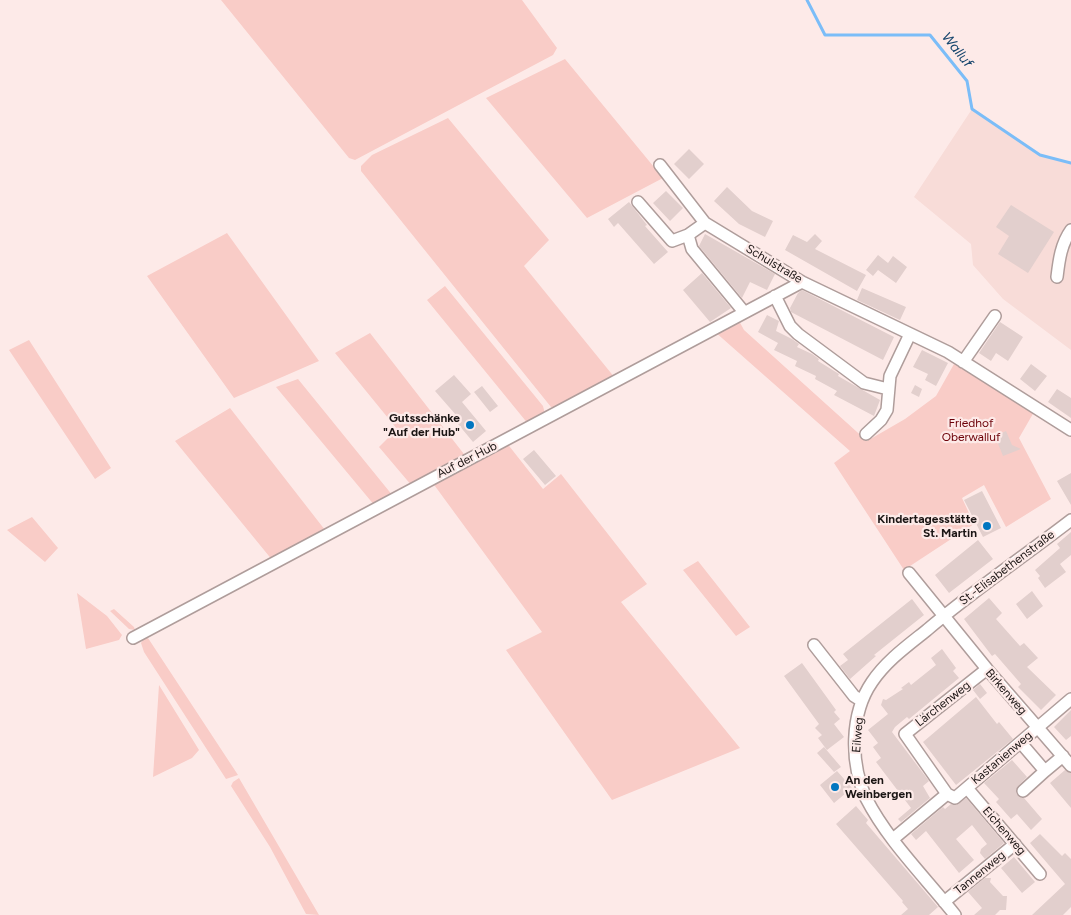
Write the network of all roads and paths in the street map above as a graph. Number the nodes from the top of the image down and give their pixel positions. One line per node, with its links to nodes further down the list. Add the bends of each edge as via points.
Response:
1 (660, 165): 3 (street, Schulstraße)
2 (638, 202): 5 (street, via 672,241)
3 (706, 223): 5 (street); 7 (street, Schulstraße)
4 (1071, 230): 6 (street, via 1060,254)
5 (688, 235): 9 (street, via 692,249)
6 (1057, 277)
7 (802, 282): 8 (street, Auf der Hub); 11 (street, Schulstraße)
8 (775, 296): 9 (street, Auf der Hub); 13 (street, via 790,326 798,334 864,383)
9 (744, 312): 19 (street, Auf der Hub)
10 (995, 316): 12 (street)
11 (910, 334): 12 (street, Schulstraße); 13 (street, via 890,376)
12 (963, 362): 14 (street, Schulstraße)
13 (888, 389): 15 (street, via 886,410 881,420)
14 (1071, 430)
15 (866, 434)
16 (1071, 520): 18 (street, St.-Elisabethenstraße)
17 (909, 573): 18 (street, Birkenweg)
18 (943, 616): 21 (street, Birkenweg); 23 (street, Eilweg, via 880,671)
19 (133, 638)
20 (814, 645): 23 (street, via 854,696)
21 (986, 669): 24 (street, Birkenweg); 31 (street, Lärchenweg, via 906,734)
22 (1071, 699): 24 (street, Kastanienweg)
23 (862, 701): 32 (street, Eilweg, via 856,729 858,777 878,820)
24 (1038, 728): 25 (street, Kastanienweg); 26 (street, Birkenweg)
25 (1022, 743): 28 (street); 29 (street, Kastanienweg)
26 (1063, 756): 27 (street, Birkenweg); 28 (street)
27 (1071, 766)
28 (1045, 772): 30 (street)
29 (967, 788): 31 (street, via 955,798); 33 (street, Eichenweg)
30 (1023, 791)
31 (947, 794): 32 (street)
32 (893, 839): 35 (street, Eilweg)
33 (1015, 844): 34 (street, Eichenweg); 35 (street, Tannenweg)
34 (1040, 874)
35 (944, 902): 36 (street, Eilweg)
36 (955, 915)

